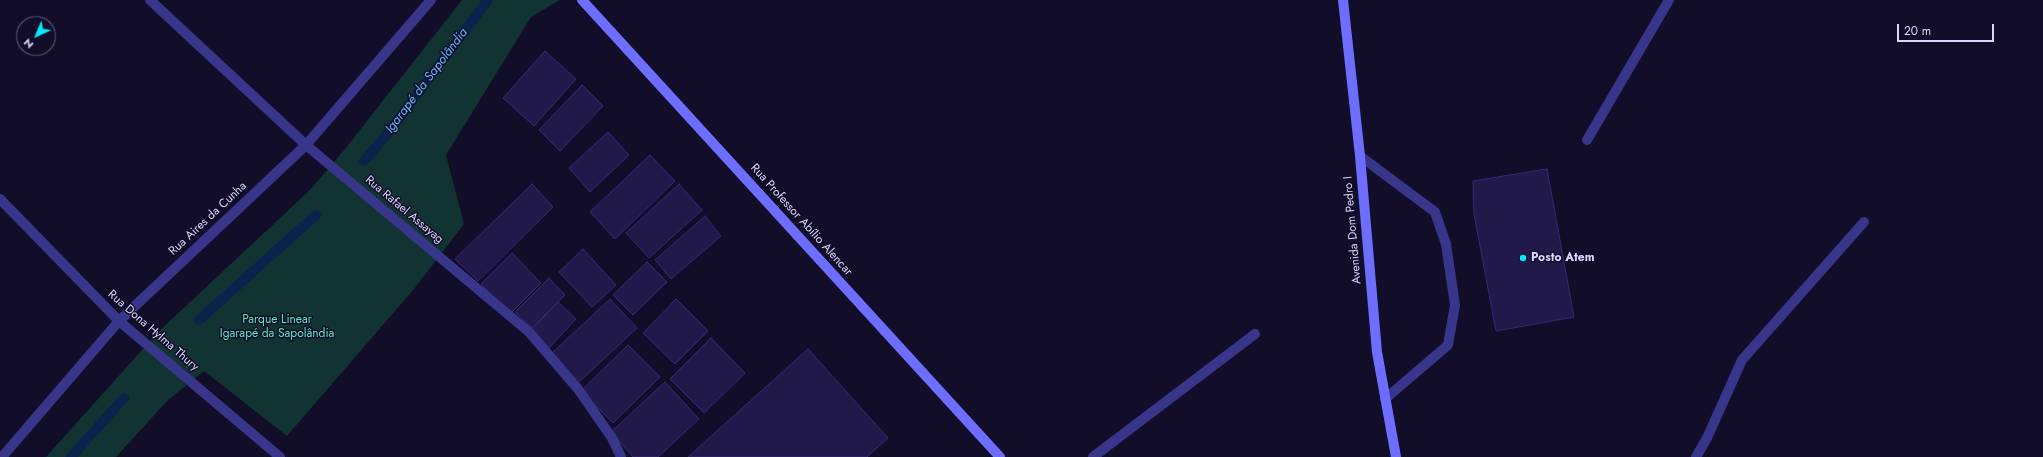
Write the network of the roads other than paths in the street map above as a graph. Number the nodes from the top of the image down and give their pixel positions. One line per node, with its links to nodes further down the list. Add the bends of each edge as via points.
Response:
1 (150, 0): 7 (street, Rua Rafael Assayag)
2 (431, 0): 7 (street, Rua Aires da Cunha)
3 (583, 0): 17 (street, Rua Professor Abílio Alencar)
4 (1343, 0): 8 (street, Avenida Dom Pedro I)
5 (1669, 0): 6 (street)
6 (1587, 140)
7 (306, 145): 11 (street, Rua Aires da Cunha); 16 (street, Rua Rafael Assayag, via 529,332 578,389 612,438)
8 (1360, 156): 13 (street, Avenida Dom Pedro I, via 1376,352); 13 (street, via 1435,212 1446,244 1455,306 1448,345)
9 (0, 199): 11 (street, Rua Dona Hylma Thury)
10 (1864, 222): 20 (street, via 1742,360)
11 (119, 322): 14 (street, Rua Aires da Cunha); 15 (street, Rua Dona Hylma Thury)
12 (1256, 334): 18 (street)
13 (1385, 399): 19 (street, Avenida Dom Pedro I)
14 (2, 457)
15 (280, 457)
16 (621, 457)
17 (1000, 457)
18 (1093, 457)
19 (1396, 457)
20 (1696, 457)

